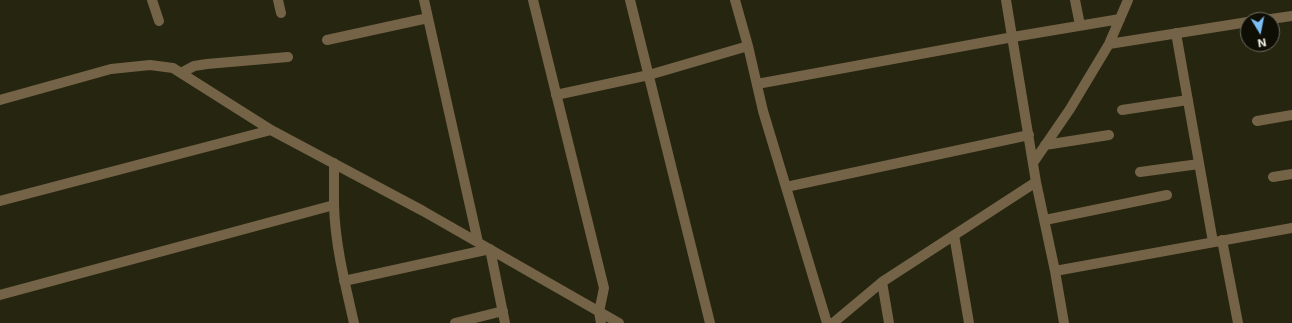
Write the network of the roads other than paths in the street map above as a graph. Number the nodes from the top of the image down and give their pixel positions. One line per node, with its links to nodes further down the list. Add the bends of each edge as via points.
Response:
1 (152, 0): 15 (street)
2 (278, 0): 10 (street)
3 (424, 0): 12 (street)
4 (532, 0): 27 (street)
5 (630, 0): 25 (street)
6 (735, 0): 22 (street)
7 (1006, 0): 19 (street)
8 (1075, 0): 17 (street)
9 (1128, 0): 14 (street)
10 (281, 13)
11 (1292, 16): 13 (street)
12 (428, 18): 20 (street); 52 (street)
13 (1280, 18)
14 (1120, 19): 17 (street); 21 (street)
15 (159, 22)
16 (1240, 23): 18 (street)
17 (1080, 25): 19 (street)
18 (1176, 33): 21 (street); 29 (street)
19 (1013, 37): 26 (street); 34 (street)
20 (327, 40)
21 (1109, 44): 36 (street)
22 (748, 46): 25 (street); 26 (street)
23 (288, 57): 24 (street, via 207,64 194,66)
24 (181, 73): 28 (street, via 173,68 150,66 110,69); 33 (street)
25 (649, 75): 27 (street); 65 (street)
26 (757, 84): 44 (street)
27 (556, 95): 59 (street, via 604,288)
28 (0, 100)
29 (1188, 100): 30 (street); 39 (street)
30 (1122, 110)
31 (1292, 115): 32 (street)
32 (1257, 121)
33 (271, 130): 38 (street); 46 (street)
34 (1029, 135): 37 (street); 44 (street)
35 (1110, 135): 36 (street)
36 (1046, 145): 37 (street)
37 (1033, 162): 43 (street)
38 (334, 163): 47 (street); 52 (street)
39 (1199, 164): 40 (street); 51 (street)
40 (1140, 172)
41 (1292, 174): 42 (street)
42 (1273, 177)
43 (1036, 182): 48 (street); 50 (street)
44 (786, 187): 66 (street)
45 (1167, 195): 48 (street)
46 (0, 201)
47 (334, 204): 55 (street, via 334,223); 57 (street)
48 (1045, 220): 54 (street)
49 (1292, 228): 51 (street)
50 (954, 235): 56 (street); 69 (street)
51 (1218, 241): 54 (street); 71 (street)
52 (478, 242): 53 (street)
53 (490, 250): 55 (street); 58 (street); 59 (street)
54 (1055, 271): 70 (street)
55 (344, 281): 60 (street)
56 (882, 282): 67 (street); 68 (street)
57 (0, 295)
58 (503, 311): 61 (street); 62 (street)
59 (599, 312): 63 (street); 64 (street)
60 (354, 323)
61 (455, 323)
62 (505, 323)
63 (601, 323)
64 (619, 323)
65 (710, 323)
66 (828, 323)
67 (833, 323)
68 (889, 323)
69 (969, 323)
70 (1064, 323)
71 (1238, 323)

